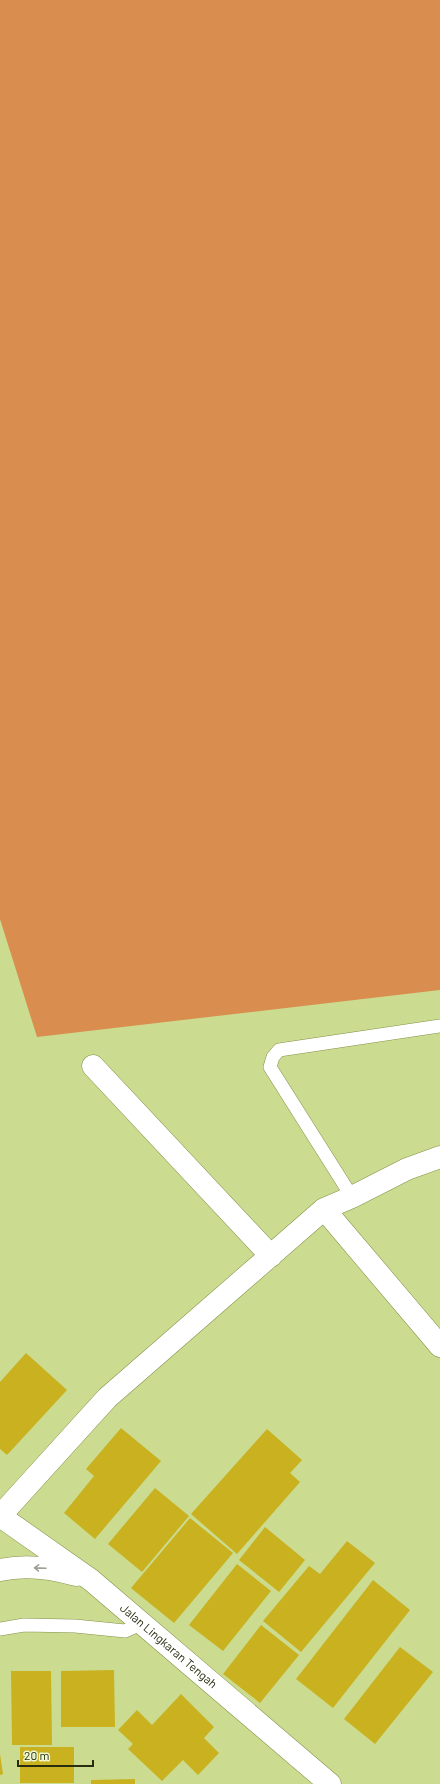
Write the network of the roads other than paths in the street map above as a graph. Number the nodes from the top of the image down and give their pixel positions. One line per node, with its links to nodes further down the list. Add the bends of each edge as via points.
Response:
1 (440, 1026): 4 (lane, via 279,1050 273,1057 270,1067)
2 (93, 1066): 6 (street)
3 (440, 1157): 4 (street, via 407,1168)
4 (352, 1197): 5 (street)
5 (324, 1209): 6 (street); 7 (street)
6 (271, 1256): 8 (street, via 107,1398)
7 (440, 1346)
8 (0, 1516): 10 (street, Jalan Lingkaran Tengah)
9 (0, 1570): 10 (street, one-way to 9, via 53,1568 13,1567)
10 (91, 1580): 11 (street, Jalan Lingkaran Tengah)
11 (143, 1623): 12 (lane, via 125,1631 75,1626 24,1626); 13 (street, Jalan Lingkaran Tengah)
12 (0, 1629)
13 (330, 1784)

